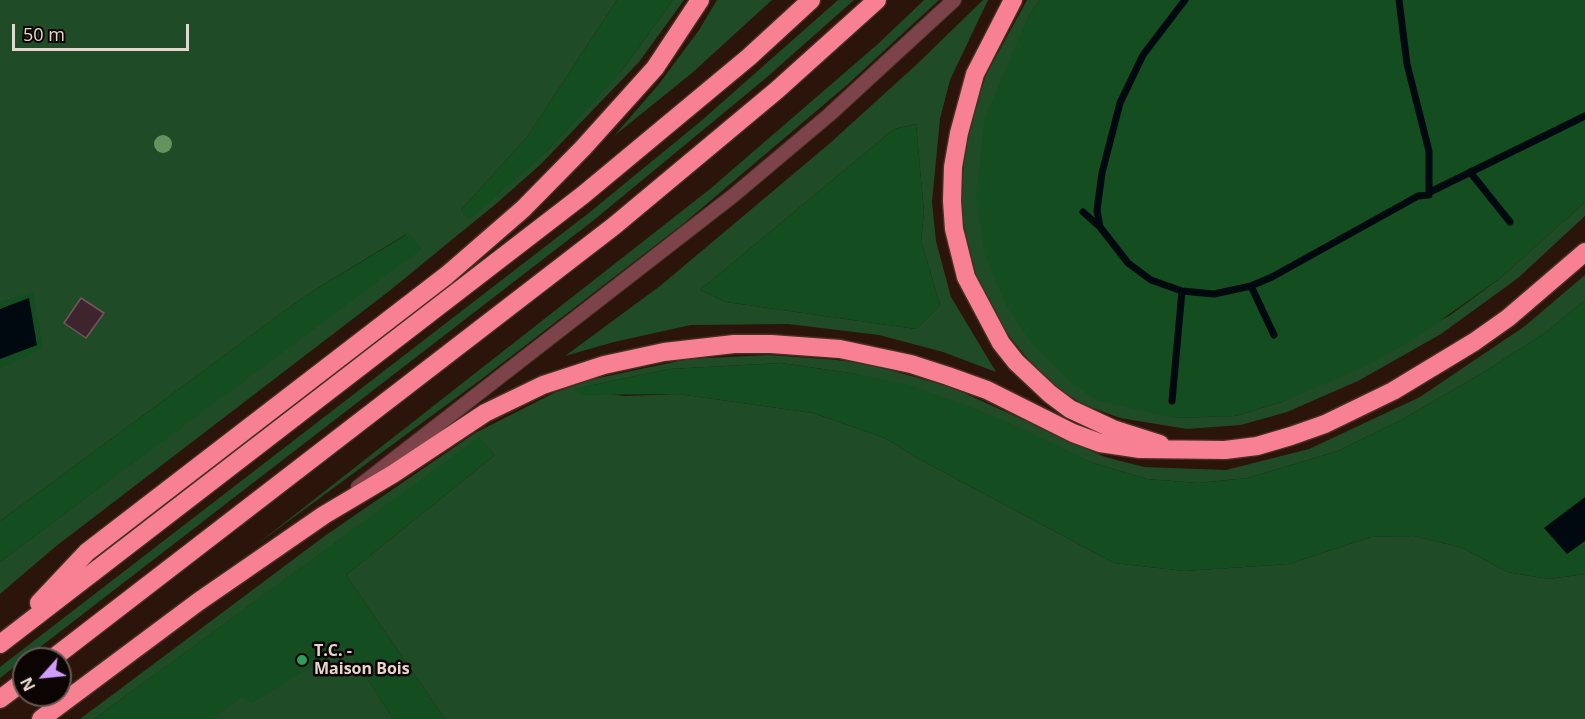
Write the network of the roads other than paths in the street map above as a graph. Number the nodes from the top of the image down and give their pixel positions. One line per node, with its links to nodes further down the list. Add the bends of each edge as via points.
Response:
1 (700, 0): 9 (highway, via 655,68 523,209 447,275 87,552)
2 (811, 0): 9 (highway, via 749,57 583,195)
3 (877, 0): 10 (highway, via 777,90 614,226)
4 (954, 0): 8 (lane, via 829,115 734,195)
5 (1014, 0): 7 (highway, via 975,74 958,133 952,201 954,229 966,278 1001,343 1050,394 1070,409 1113,429)
6 (1585, 252): 7 (highway, via 1474,342 1361,408 1257,446)
7 (1179, 450): 8 (highway, via 1101,443 987,390 894,360 840,349 734,344 624,360 543,385 484,413)
8 (324, 515): 11 (highway, via 198,602)
9 (0, 643)
10 (68, 647)
11 (41, 719)

